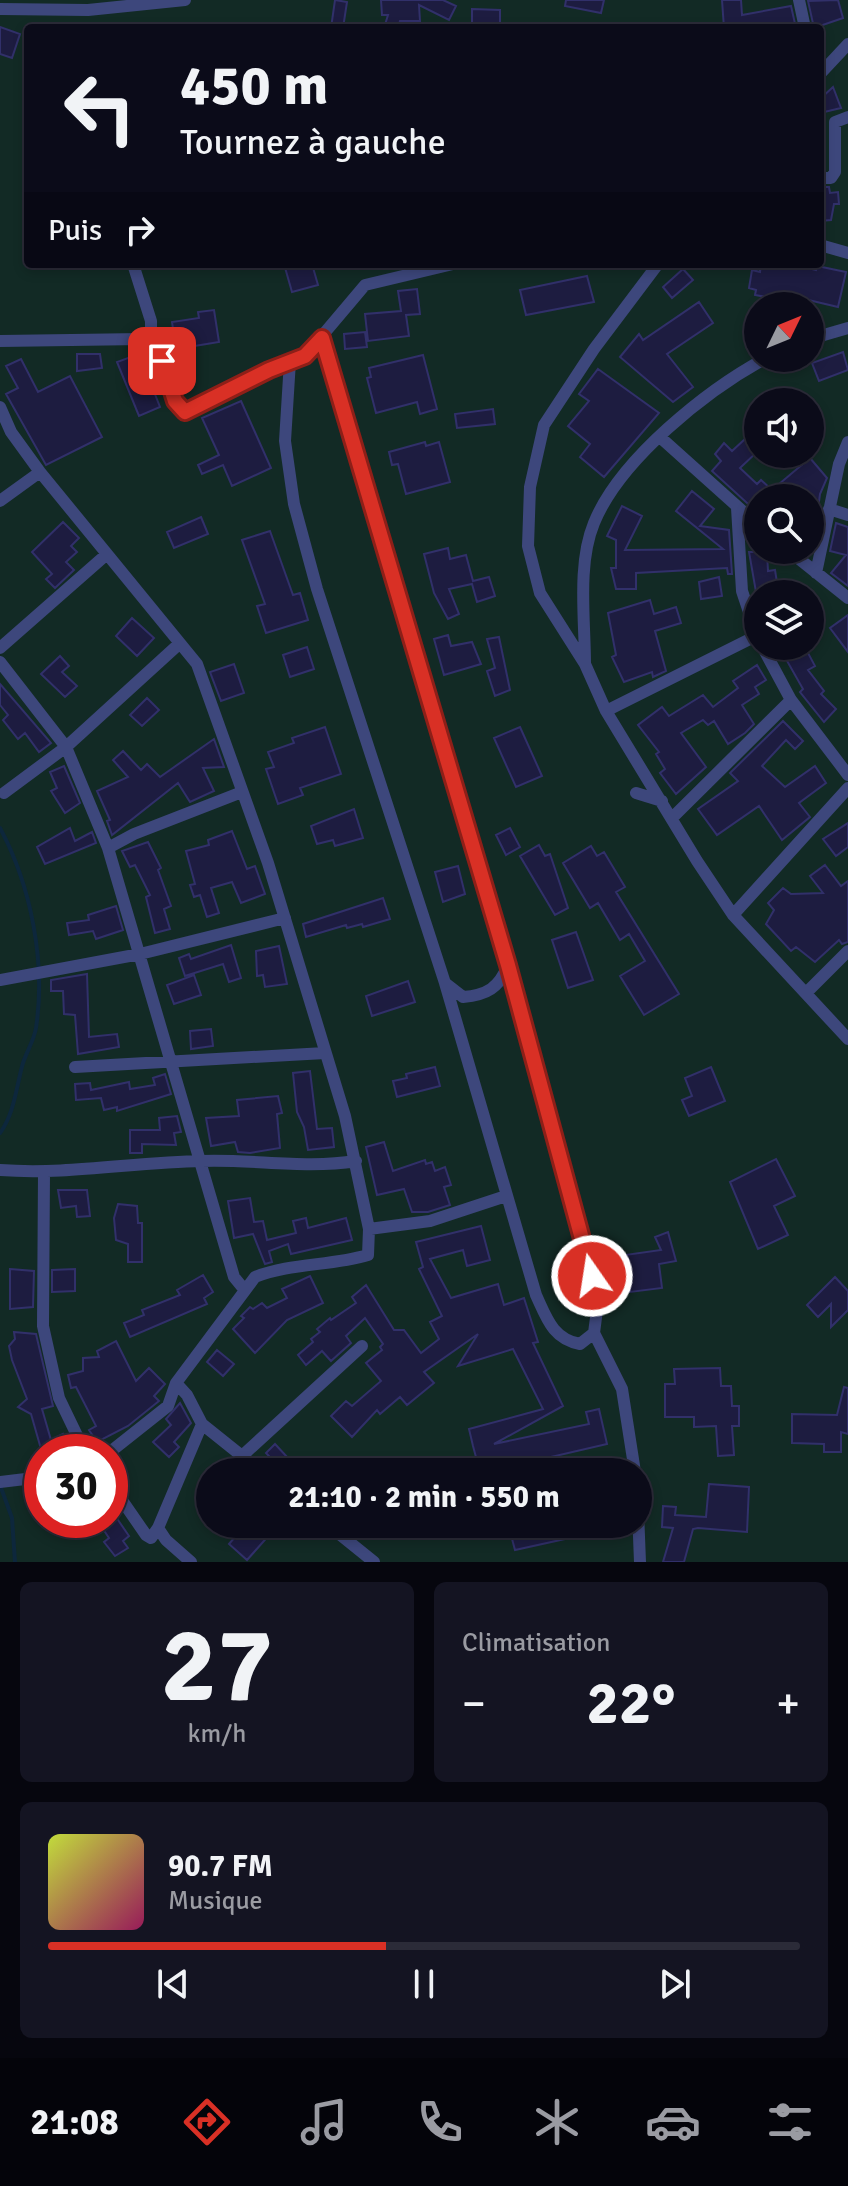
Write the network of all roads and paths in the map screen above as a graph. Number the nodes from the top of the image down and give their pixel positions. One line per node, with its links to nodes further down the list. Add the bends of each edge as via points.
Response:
1 (177, 0): 2 (street); 4 (street)
2 (185, 0)
3 (799, 0): 7 (street)
4 (89, 5): 5 (street)
5 (17, 6): 6 (street)
6 (0, 9)
7 (804, 24)
8 (848, 44): 9 (street)
9 (824, 70)
10 (848, 117): 11 (street, via 835,122 835,172)
11 (824, 178)
12 (824, 246): 13 (street)
13 (848, 253)
14 (134, 268): 20 (street, via 151,321)
15 (436, 268): 19 (street, via 365,285)
16 (655, 268): 43 (street, via 544,425 530,487 528,546 540,593)
17 (848, 328): 18 (street)
18 (824, 335)
19 (322, 338): 22 (street, via 305,356); 59 (street)
20 (151, 343): 21 (street, via 142,339); 22 (street, via 175,401 185,412)
21 (1, 346)
22 (290, 361): 61 (street, via 285,441 294,504 321,604)
23 (744, 372): 25 (street)
24 (0, 407): 27 (street)
25 (661, 438): 29 (street); 43 (street, via 641,454 594,523 585,558)
26 (848, 442): 30 (street)
27 (40, 472): 28 (street); 33 (street)
28 (0, 501)
29 (737, 508): 31 (street); 36 (street)
30 (829, 509): 32 (street); 35 (street)
31 (744, 514)
32 (848, 515)
33 (107, 554): 38 (street); 40 (street)
34 (805, 564): 35 (street)
35 (816, 573): 37 (street)
36 (744, 597)
37 (848, 598)
38 (179, 644): 46 (street); 49 (street, via 197,664)
39 (744, 647): 45 (street)
40 (0, 648)
41 (770, 660): 44 (street)
42 (0, 662): 46 (street)
43 (585, 664): 45 (street)
44 (791, 700): 47 (street); 53 (street)
45 (606, 711): 52 (street)
46 (66, 747): 50 (street); 54 (street)
47 (848, 775)
48 (848, 788): 55 (street)
49 (242, 792): 54 (street); 56 (street)
50 (4, 793)
51 (636, 793): 52 (street)
52 (662, 801): 53 (street)
53 (672, 818): 55 (street)
54 (108, 848): 58 (street)
55 (733, 915): 62 (street)
56 (285, 918): 58 (street); 64 (street)
57 (848, 951): 62 (street)
58 (140, 954): 60 (street); 65 (street)
59 (508, 965): 61 (street, via 496,988 480,996 463,997); 74 (street, via 598,1302)
60 (0, 980)
61 (445, 983): 71 (street)
62 (806, 993): 63 (street)
63 (848, 1039)
64 (325, 1053): 65 (street); 68 (street)
65 (172, 1061): 66 (street); 67 (street)
66 (75, 1067)
67 (203, 1161): 68 (street); 70 (street); 73 (street, via 234,1277)
68 (356, 1161): 72 (street)
69 (0, 1170): 70 (street)
70 (44, 1173): 78 (street, via 43,1326 59,1398)
71 (506, 1196): 72 (street, via 430,1221); 74 (street, via 550,1326 564,1341 580,1344)
72 (369, 1229): 73 (street, via 368,1255 273,1269)
73 (243, 1288): 76 (street)
74 (594, 1333): 82 (street, via 622,1389)
75 (362, 1346): 80 (street)
76 (176, 1383): 77 (street); 79 (street, via 168,1406)
77 (202, 1424): 80 (street); 86 (street)
78 (76, 1434)
79 (128, 1438)
80 (242, 1456): 81 (street)
81 (244, 1458)
82 (633, 1458)
83 (24, 1479): 84 (street)
84 (0, 1482)
85 (128, 1509): 86 (street, via 146,1535 151,1538)
86 (158, 1528): 89 (street)
87 (344, 1538): 90 (street)
88 (639, 1538): 91 (street)
89 (191, 1562)
90 (374, 1562)
91 (640, 1562)

